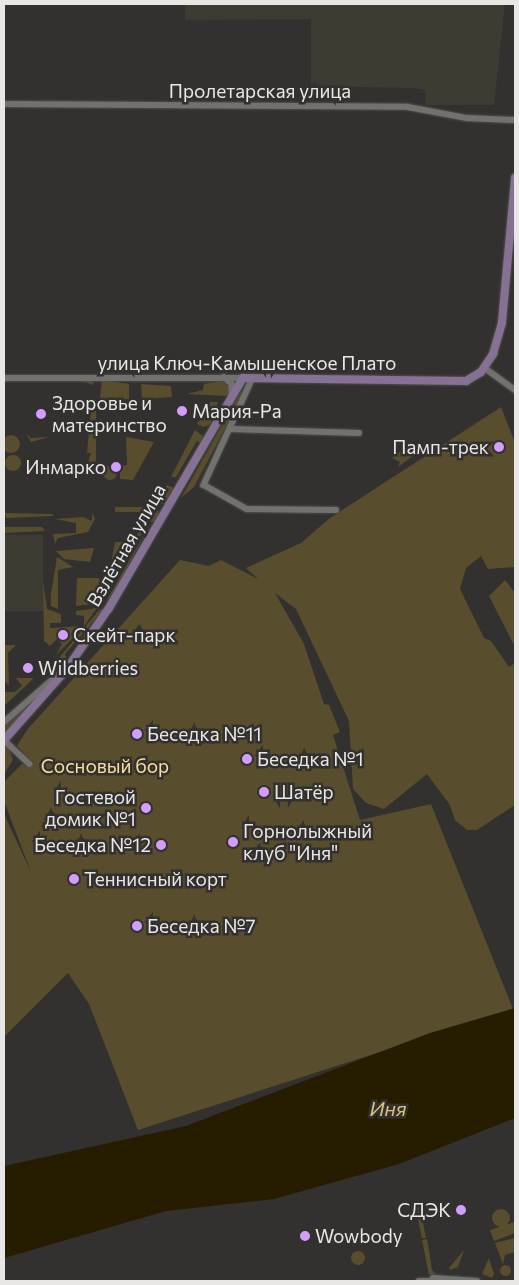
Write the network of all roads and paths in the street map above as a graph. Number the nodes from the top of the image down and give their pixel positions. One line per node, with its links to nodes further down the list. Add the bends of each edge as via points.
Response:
1 (4, 104): 2 (street, Пролетарская улица, via 408,106 467,118)
2 (515, 120)
3 (515, 178): 4 (main road, via 502,322)
4 (485, 368): 8 (main road, улица Ключ-Камышенское Плато, via 466,381); 9 (street)
5 (4, 378): 6 (street, улица Ключ-Камышенское Плато)
6 (224, 378): 7 (street, улица Ключ-Камышенское Плато); 10 (street, via 232,384)
7 (243, 378): 8 (main road, улица Ключ-Камышенское Плато); 10 (main road, Взлётная улица)
8 (254, 378): 11 (street)
9 (515, 390)
10 (232, 396): 14 (main road, Взлётная улица, via 109,608)
11 (231, 429): 12 (street); 13 (street, via 204,480 206,487 247,509)
12 (359, 433)
13 (336, 510)
14 (66, 670): 15 (street); 16 (main road, Взлётная улица)
15 (4, 722)
16 (4, 740): 17 (street)
17 (30, 764)
18 (433, 1280): 19 (street); 20 (street)
19 (419, 1281)
20 (477, 1281)

